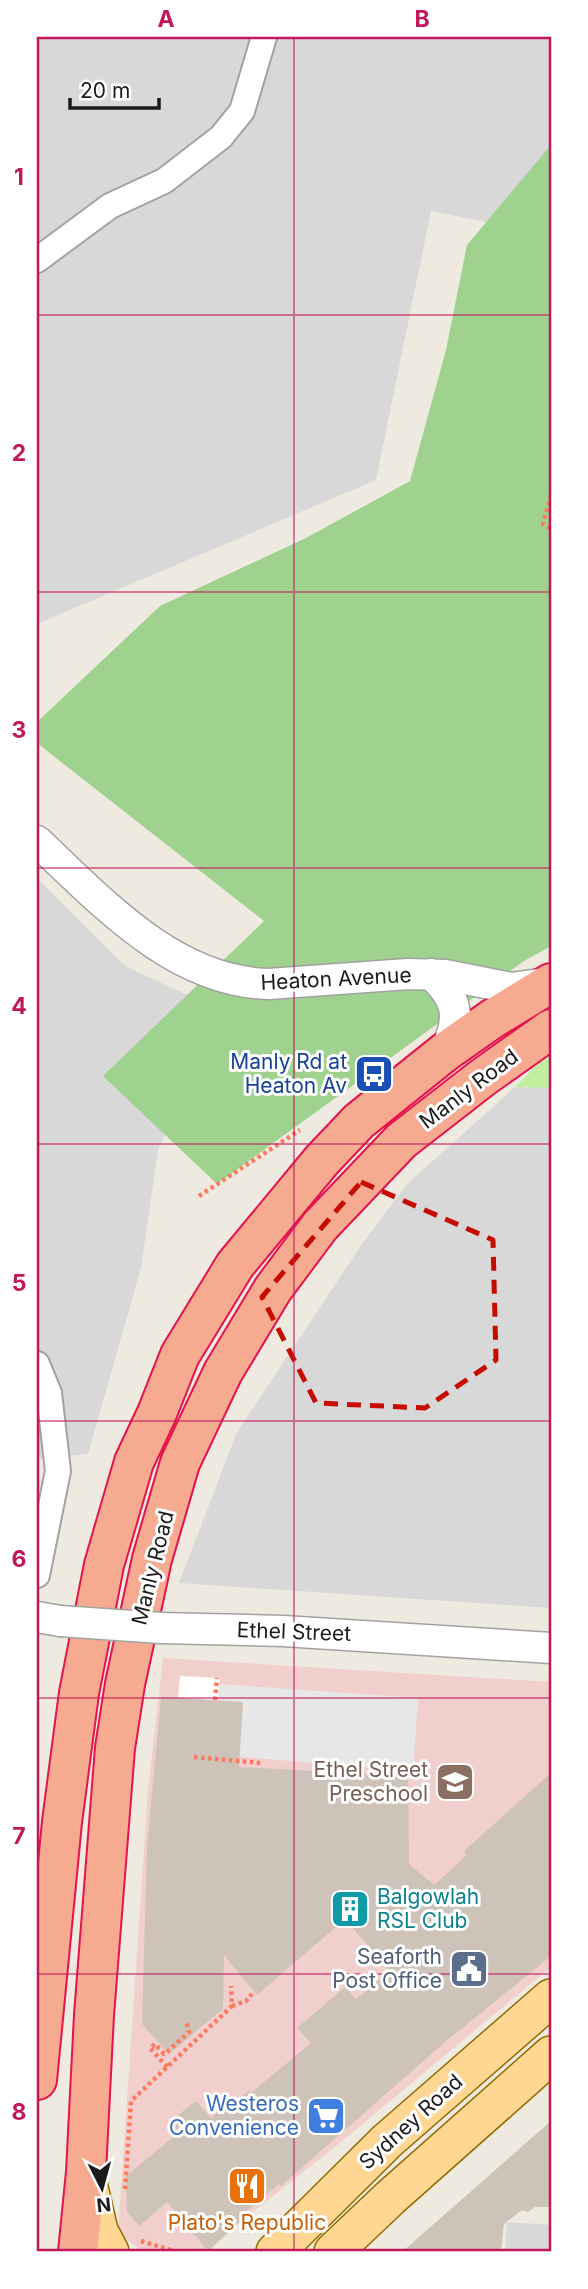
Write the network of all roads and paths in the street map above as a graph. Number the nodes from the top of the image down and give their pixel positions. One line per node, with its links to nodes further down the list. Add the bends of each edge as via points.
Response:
1 (264, 37): 2 (street, via 242,111 221,137 164,181 110,206)
2 (37, 260)
3 (551, 495): 4 (path, via 543,524)
4 (551, 529)
5 (37, 841): 6 (street, Heaton Avenue, via 140,934 222,978 268,984)
6 (431, 974): 7 (street, Heaton Avenue, via 511,988); 9 (street, Heaton Avenue, via 451,996 456,1010)
7 (551, 983): 9 (highway, Manly Road)
8 (551, 1030): 28 (highway, Manly Road, via 401,1141 320,1226 273,1289 223,1372 180,1463 152,1559 115,1748)
9 (445, 1052): 27 (highway, Manly Road, via 359,1121 235,1265 180,1355 134,1462 104,1565 79,1693)
10 (300, 1130): 11 (path)
11 (199, 1196)
12 (37, 1364): 13 (street, via 49,1393 58,1471)
13 (37, 1575)
14 (48, 1619): 15 (street, Ethel Street, bridge)
15 (551, 1648)
16 (217, 1678): 17 (path)
17 (215, 1700)
18 (194, 1757): 19 (path)
19 (261, 1763)
20 (231, 1986): 23 (path)
21 (252, 1994): 23 (path)
22 (551, 1998): 30 (main road, Sydney Road, via 387,2141)
23 (232, 2006): 26 (path)
24 (186, 2020): 26 (path, via 189,2032 167,2052 155,2044 150,2048)
25 (551, 2055): 36 (main road, Sydney Road)
26 (167, 2067): 29 (path, via 131,2101)
27 (37, 2080)
28 (86, 2172): 31 (main road, via 99,2231); 32 (highway, Manly Road)
29 (125, 2197)
30 (304, 2223): 34 (main road); 35 (main road, Sydney Road)
31 (122, 2243): 33 (path, via 138,2240)
32 (78, 2252)
33 (177, 2252)
34 (246, 2252)
35 (275, 2252)
36 (333, 2252)

